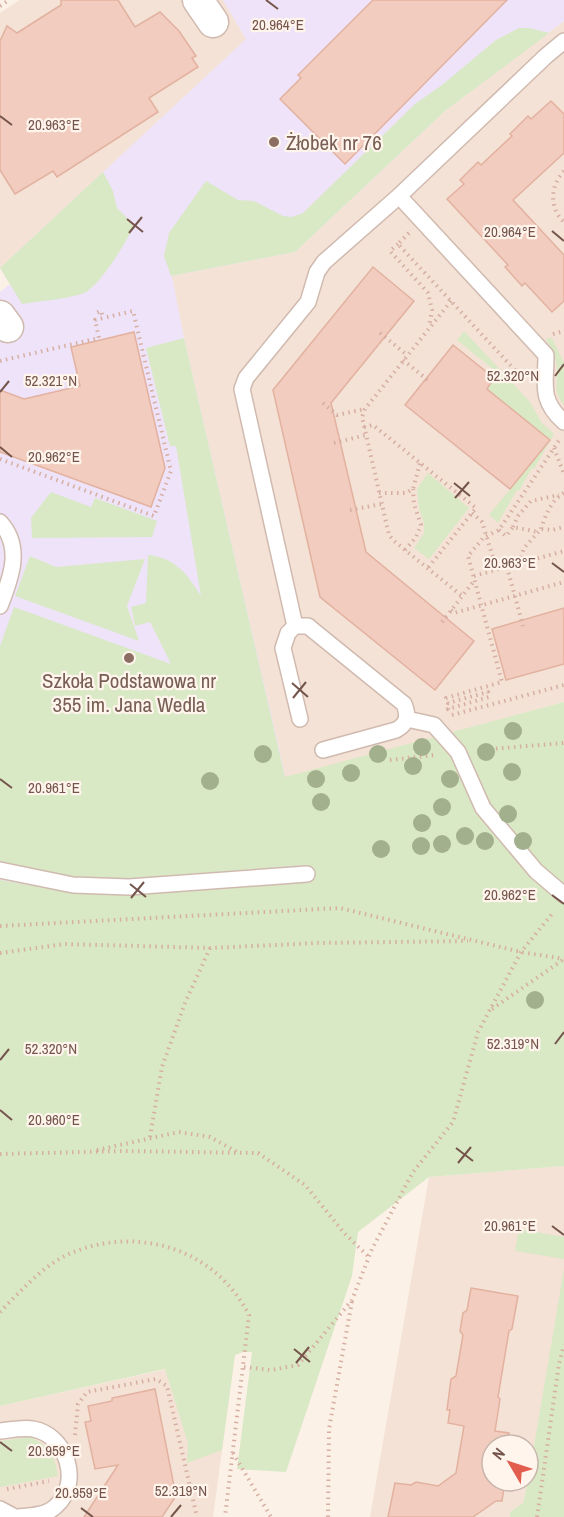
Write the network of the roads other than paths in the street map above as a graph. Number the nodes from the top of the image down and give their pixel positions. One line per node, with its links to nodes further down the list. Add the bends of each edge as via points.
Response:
1 (564, 41): 2 (lane)
2 (399, 196): 3 (lane, via 546,355 547,400); 6 (lane, via 324,262 308,302 246,378 242,389)
3 (563, 429)
4 (0, 522): 5 (lane, via 7,529 14,551 12,575)
5 (0, 606)
6 (295, 626): 7 (lane, via 283,648); 8 (lane, via 308,626 404,704)
7 (300, 719)
8 (407, 719): 9 (lane, via 396,730); 12 (lane, via 434,725 458,752 483,808 536,871)
9 (323, 750)
10 (0, 870): 11 (lane, via 73,885 129,887)
11 (307, 874)
12 (564, 895)
13 (0, 1431): 15 (lane, via 33,1429 51,1437 64,1453 70,1469 68,1487 56,1507 37,1516)
14 (0, 1509): 15 (lane)
15 (16, 1517)

